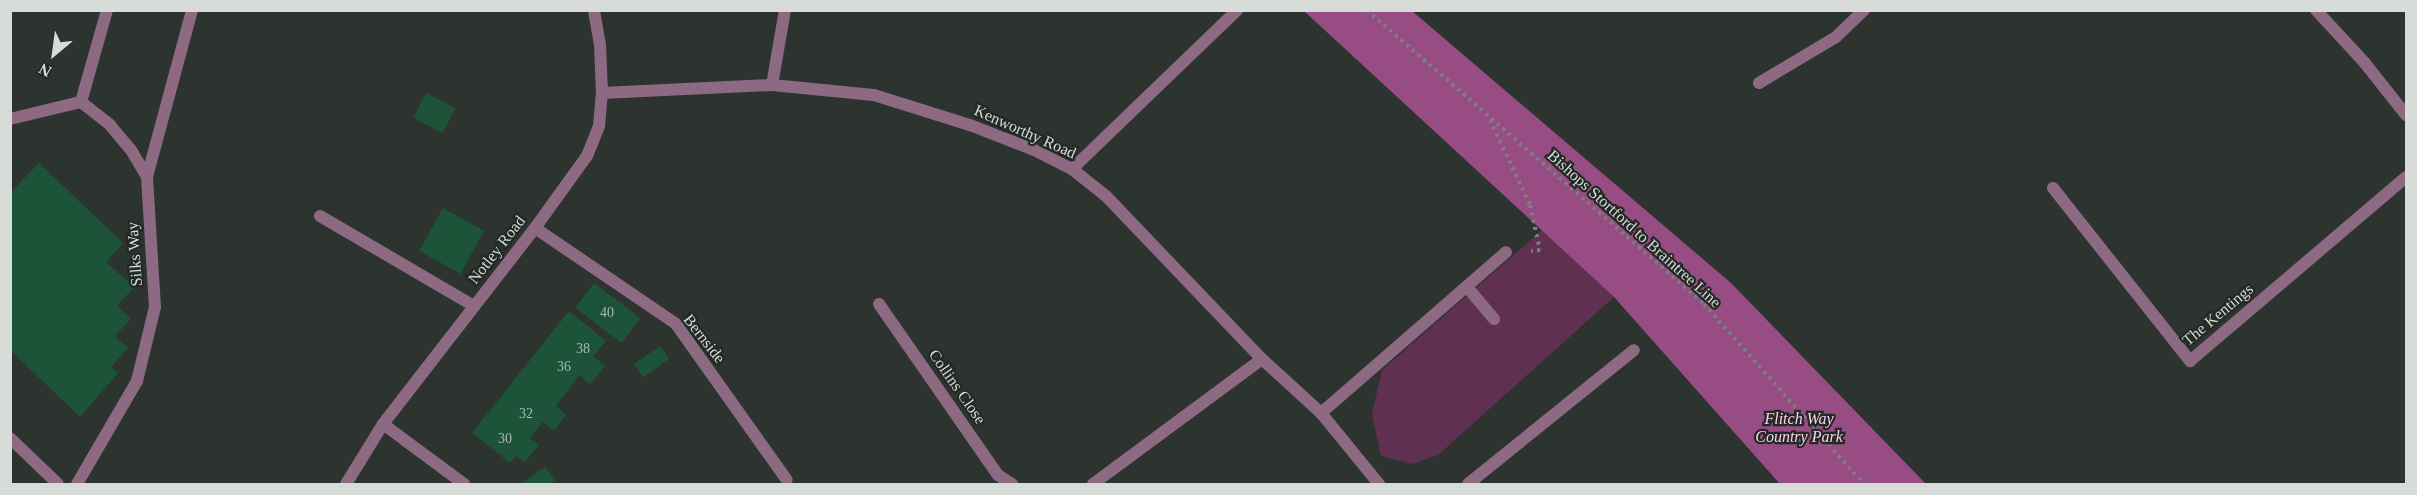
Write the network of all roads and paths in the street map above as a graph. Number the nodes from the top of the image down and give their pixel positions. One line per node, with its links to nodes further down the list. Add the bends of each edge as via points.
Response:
1 (107, 10): 12 (street)
2 (192, 10): 17 (street)
3 (594, 10): 11 (street, Notley Road)
4 (785, 10): 10 (street)
5 (1237, 10): 16 (street)
6 (1367, 10): 14 (path, Bishops Stortford to Braintree Line)
7 (1864, 10): 9 (street, via 1836,37)
8 (2316, 10): 13 (street)
9 (1759, 83)
10 (772, 85): 11 (street, Kenworthy Road); 16 (street, Kenworthy Road, via 874,95 970,125)
11 (602, 93): 21 (street, Notley Road, via 599,126 587,156)
12 (81, 102): 15 (street); 17 (street, Silks Way, via 110,125)
13 (2406, 115)
14 (1488, 117): 22 (path, via 1530,205 1539,250); 41 (path, Bishops Stortford to Braintree Line, via 1704,304)
15 (10, 119)
16 (1072, 169): 28 (street, Kenworthy Road, via 1106,196)
17 (147, 177): 34 (street, Silks Way, via 155,307 137,381)
18 (2406, 177): 19 (street, The Kentings, via 2190,362)
19 (2053, 189)
20 (320, 216): 25 (street)
21 (535, 228): 25 (street, Notley Road); 32 (street, Bernside, via 676,324)
22 (1506, 252): 23 (street)
23 (1467, 287): 26 (street); 29 (street)
24 (879, 304): 37 (street, Collins Close, via 998,475)
25 (474, 306): 30 (street, Notley Road)
26 (1494, 319)
27 (1634, 350): 40 (street)
28 (1262, 359): 29 (street, Kenworthy Road); 38 (street)
29 (1321, 413): 39 (street, Kenworthy Road)
30 (382, 424): 35 (street, Notley Road); 36 (street)
31 (10, 438): 33 (street)
32 (787, 480)
33 (58, 484)
34 (77, 484)
35 (346, 484)
36 (464, 484)
37 (1012, 484)
38 (1093, 484)
39 (1379, 484)
40 (1468, 484)
41 (1864, 484)

